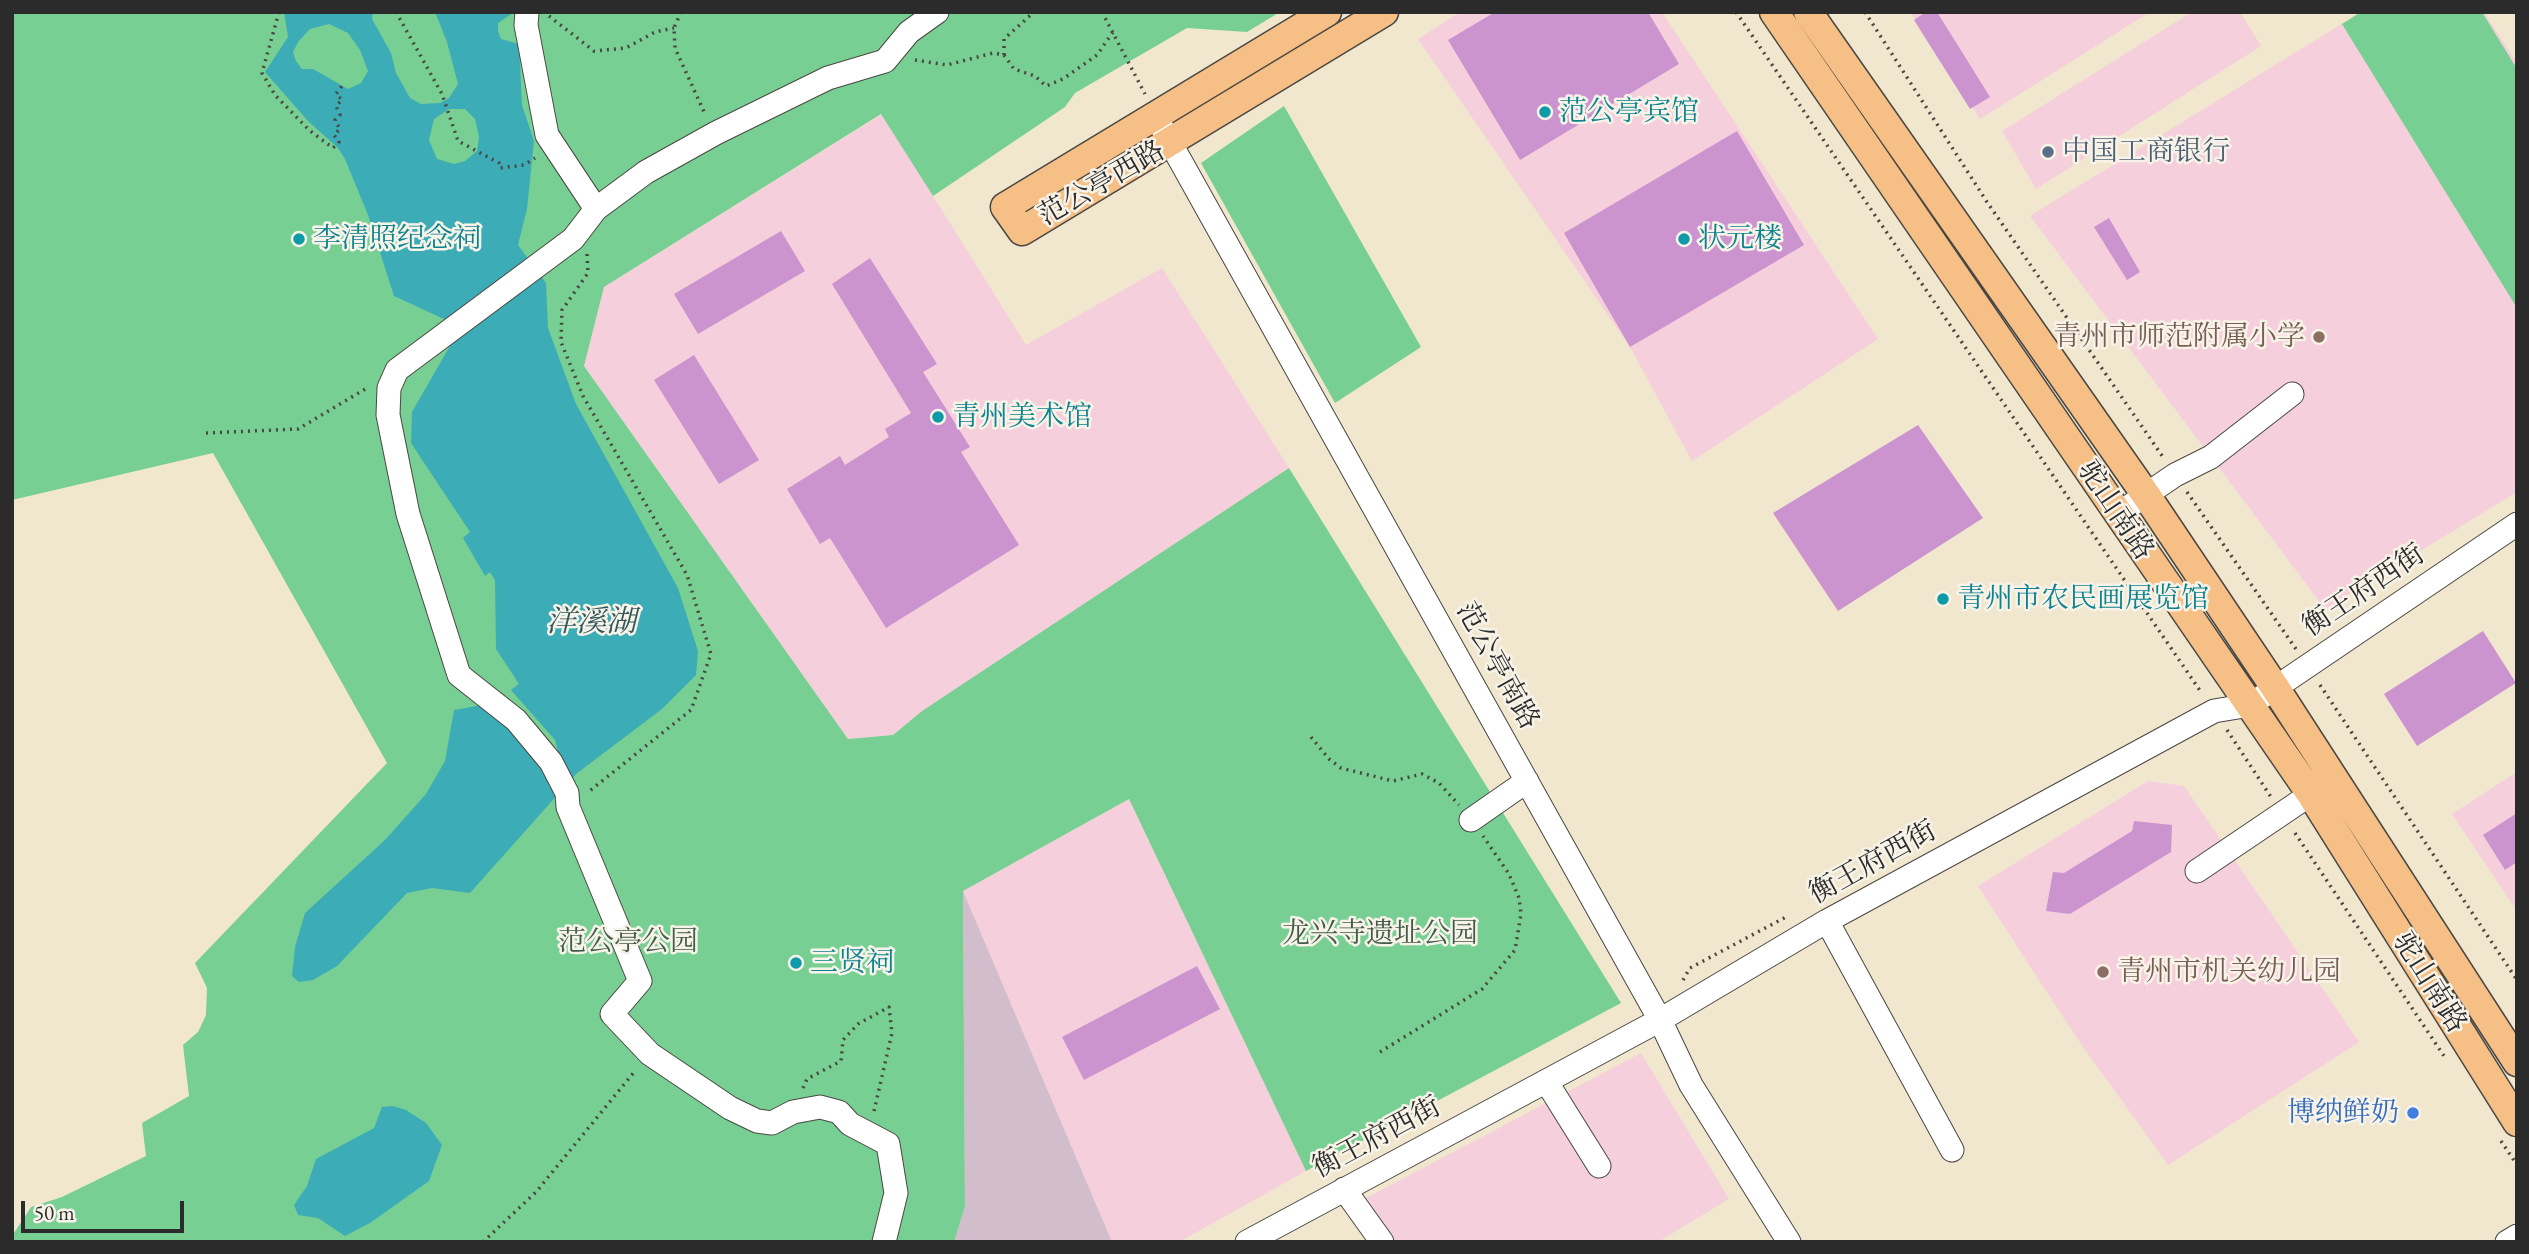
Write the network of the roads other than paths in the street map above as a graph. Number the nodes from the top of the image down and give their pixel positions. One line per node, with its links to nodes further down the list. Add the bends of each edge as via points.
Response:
1 (527, 12): 9 (street, via 547,135)
2 (937, 12): 9 (street, via 909,32 885,61 828,78 716,133 646,172)
3 (1327, 12): 7 (main road, 范公亭西路)
4 (1384, 12): 8 (main road, 范公亭西路)
5 (1774, 12): 12 (main road, 驼山南路)
6 (1808, 12): 11 (main road, 驼山南路)
7 (1156, 117): 8 (street, 范公亭南路); 8 (main road, 范公亭西路, via 1005,207 1022,231)
8 (1171, 144): 16 (street, 范公亭南路)
9 (585, 224): 29 (street, via 397,370 389,388 393,445 408,514 458,675 516,720 551,762 568,800 640,981 612,1014 650,1054 757,1121 772,1123 793,1112 820,1107 839,1112 850,1125 888,1144 896,1193)
10 (2292, 394): 11 (street, via 2211,457)
11 (2146, 495): 12 (street); 14 (main road, 驼山南路)
12 (2118, 514): 15 (main road, 驼山南路)
13 (2517, 524): 14 (street, 衡王府西街)
14 (2274, 686): 15 (street, 衡王府西街); 22 (main road, 驼山南路)
15 (2250, 705): 17 (main road, 驼山南路); 20 (street, 衡王府西街, via 2214,711)
16 (1527, 781): 18 (street); 21 (street, 范公亭南路)
17 (2311, 794): 19 (street); 24 (main road, 驼山南路)
18 (1471, 820)
19 (2197, 871)
20 (1827, 921): 21 (street, 衡王府西街); 25 (street)
21 (1660, 1020): 23 (street, 衡王府西街); 32 (street, 范公亭南路, via 1691,1085)
22 (2517, 1062)
23 (1546, 1081): 26 (street); 27 (street, 衡王府西街)
24 (2505, 1127)
25 (1952, 1150)
26 (1599, 1166)
27 (1344, 1189): 30 (street, 衡王府西街); 31 (street)
28 (2517, 1236): 33 (street)
29 (884, 1242)
30 (1247, 1242)
31 (1382, 1242)
32 (1789, 1242)
33 (2507, 1242)

